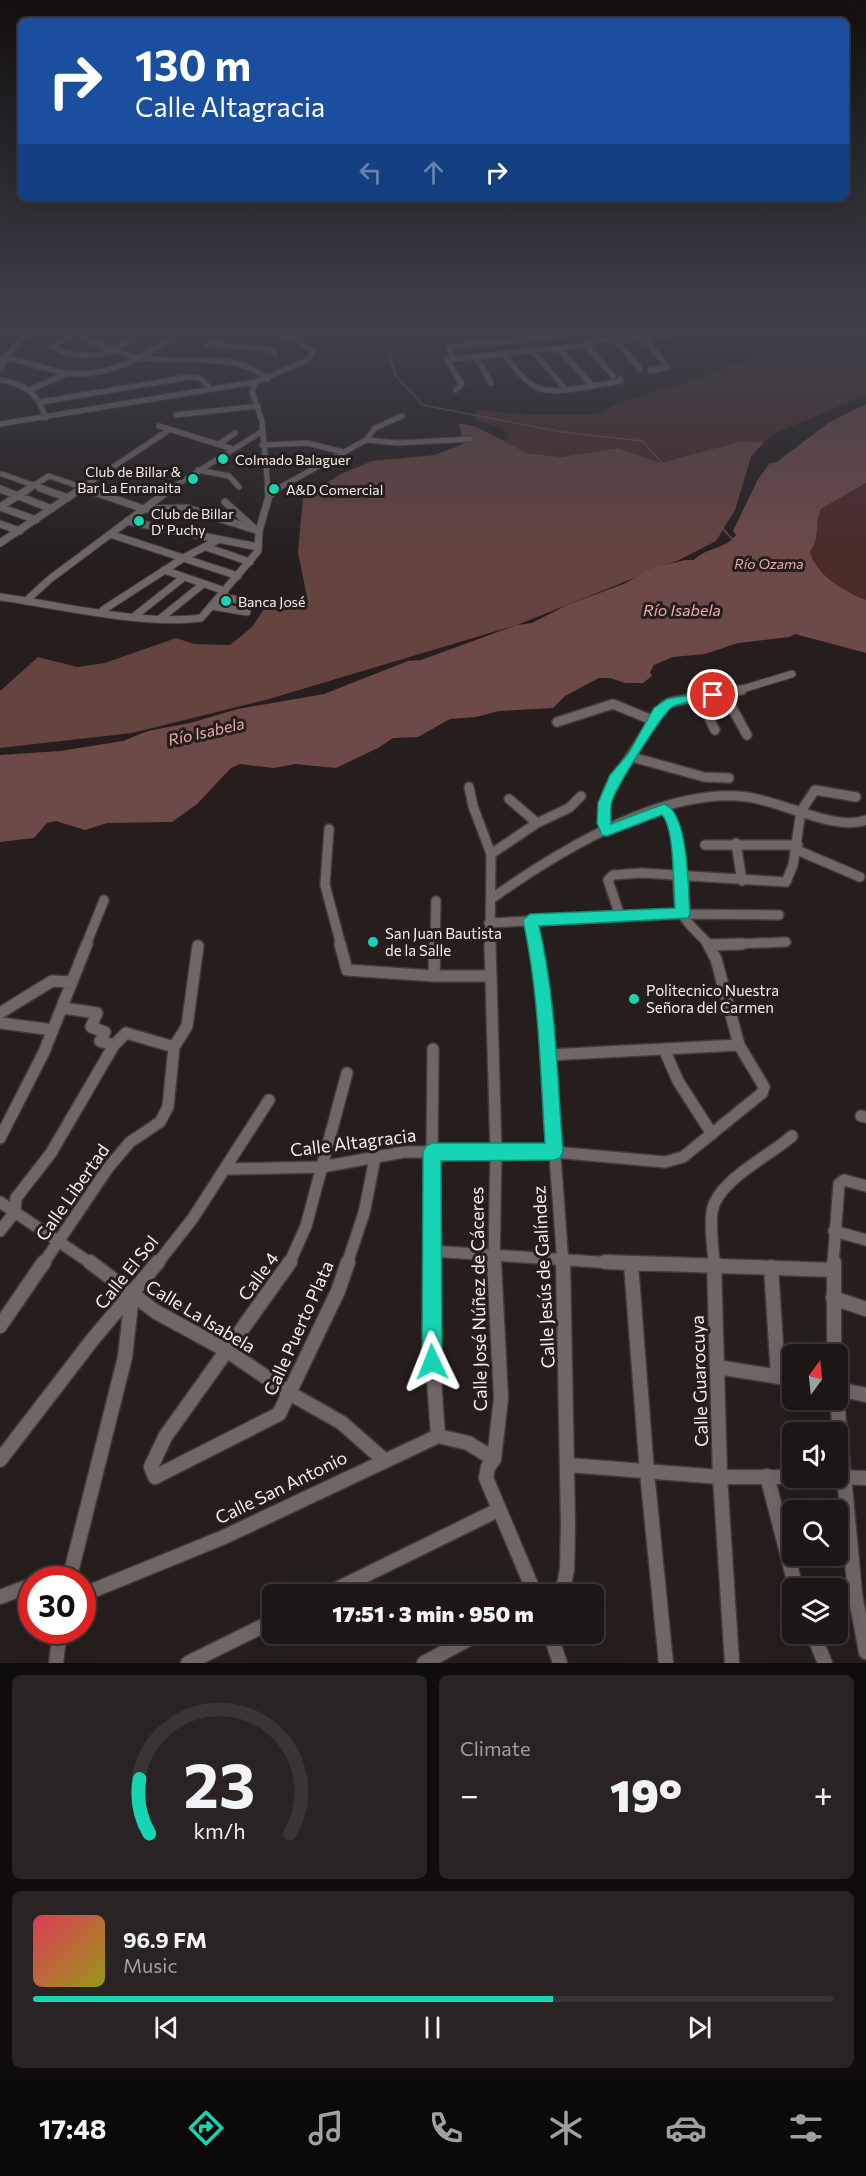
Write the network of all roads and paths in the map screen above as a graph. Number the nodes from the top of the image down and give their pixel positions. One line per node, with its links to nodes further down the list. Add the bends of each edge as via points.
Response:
1 (42, 406): 6 (street)
2 (117, 406): 6 (street)
3 (258, 406): 4 (street); 10 (street)
4 (176, 415)
5 (402, 416): 13 (street, via 375,428)
6 (46, 418): 7 (street)
7 (0, 424)
8 (159, 426): 14 (street)
9 (166, 432): 24 (street)
10 (261, 432): 15 (street); 16 (street)
11 (235, 433): 14 (street)
12 (470, 439): 13 (street, via 398,443)
13 (366, 440): 17 (street)
14 (219, 444): 16 (street)
15 (262, 445): 17 (street, via 307,443); 19 (street)
16 (230, 447): 20 (street)
17 (343, 452): 27 (street, via 284,483)
18 (297, 460): 19 (street)
19 (265, 463): 27 (street)
20 (198, 470): 23 (street, via 229,476); 32 (street)
21 (2, 474): 22 (street)
22 (34, 485): 24 (street, via 49,476); 26 (street); 28 (street)
23 (239, 487)
24 (83, 488): 28 (street); 32 (street)
25 (0, 489): 26 (street)
26 (17, 496): 30 (street); 31 (street)
27 (269, 496): 37 (street)
28 (68, 498): 31 (street)
29 (225, 502): 37 (street)
30 (0, 507): 33 (street)
31 (52, 509): 33 (street)
32 (144, 509): 34 (street); 37 (street, via 188,508)
33 (36, 520): 36 (street)
34 (127, 521): 38 (street); 39 (street)
35 (0, 524): 36 (street)
36 (20, 531): 40 (street)
37 (257, 531): 42 (street)
38 (110, 534): 43 (street); 51 (street)
39 (218, 540): 41 (street); 42 (street)
40 (0, 543)
41 (206, 547): 43 (street); 44 (street)
42 (258, 547): 44 (street)
43 (185, 557): 45 (street); 46 (street)
44 (250, 562): 46 (street)
45 (164, 570): 47 (street); 54 (street)
46 (238, 576): 49 (street)
47 (184, 577): 48 (street); 56 (street)
48 (203, 584): 49 (street); 57 (street)
49 (222, 594): 52 (street); 53 (street)
50 (0, 597): 51 (street)
51 (27, 600): 54 (street)
52 (247, 601)
53 (212, 606): 55 (street); 57 (street, via 195,621)
54 (103, 610): 56 (street)
55 (247, 612)
56 (136, 615): 57 (street)
57 (161, 618)
58 (792, 674): 59 (street)
59 (724, 693): 60 (street); 64 (street)
60 (698, 697): 61 (street, via 671,702); 63 (street)
61 (652, 720): 62 (street, via 613,704); 65 (street)
62 (557, 722)
63 (715, 729)
64 (747, 735)
65 (632, 757): 66 (street, via 704,777); 76 (street, via 608,790 604,815)
66 (729, 778)
67 (469, 787): 80 (street)
68 (580, 796): 74 (street, via 569,808)
69 (856, 798): 72 (street, via 816,789)
70 (509, 799): 74 (street)
71 (664, 809): 72 (street, via 723,796); 76 (street); 81 (street, via 672,817)
72 (801, 810): 73 (street, via 849,825); 79 (street)
73 (866, 820)
74 (537, 823): 80 (street)
75 (329, 830): 95 (street, via 325,885 347,970)
76 (607, 831): 84 (street, via 550,858)
77 (735, 843): 78 (street); 79 (street); 83 (street)
78 (705, 845)
79 (797, 848): 82 (street); 83 (street, via 788,878 782,883)
80 (491, 854): 84 (street, Calle José Núñez de Cáceres)
81 (681, 877): 83 (street); 87 (street); 89 (street, via 613,875 608,880)
82 (860, 877)
83 (742, 881)
84 (491, 899): 91 (street, Calle José Núñez de Cáceres)
85 (104, 900): 97 (street)
86 (436, 901): 95 (street)
87 (682, 914): 88 (street); 89 (street); 93 (street, Calle Altagracia)
88 (779, 915)
89 (620, 916): 90 (street)
90 (530, 920): 91 (street); 107 (street, Calle Jesús de Galíndez)
91 (489, 923): 96 (street, Calle José Núñez de Cáceres)
92 (786, 942): 93 (street)
93 (708, 945): 103 (street, Calle Altagracia, via 716,958)
94 (198, 946): 104 (street, Calle Libertad, via 187,1026)
95 (434, 976): 96 (street)
96 (490, 976): 114 (street, Calle José Núñez de Cáceres)
97 (72, 982): 98 (street); 99 (street, via 52,981)
98 (63, 1008): 101 (street); 102 (street, via 97,1013 91,1027 105,1032 100,1041)
99 (0, 1013)
100 (0, 1023): 101 (street)
101 (53, 1030): 112 (street)
102 (114, 1045): 104 (street, via 126,1033); 121 (street, via 51,1153 16,1198)
103 (739, 1045): 106 (street); 110 (street, Calle Altagracia, via 764,1090)
104 (174, 1047): 125 (street, Calle Libertad, via 171,1093 160,1122 126,1147 108,1168)
105 (433, 1049): 113 (street)
106 (664, 1049): 107 (street); 110 (street, via 678,1081)
107 (548, 1055): 115 (street, Calle Jesús de Galíndez)
108 (347, 1073): 117 (street, Calle 4)
109 (269, 1100): 118 (street, Calle El Sol)
110 (712, 1134): 115 (street, Calle Altagracia, via 683,1157 665,1162)
111 (792, 1136): 130 (street, Calle Guarocuya, via 718,1193 712,1211)
112 (0, 1138)
113 (432, 1152): 114 (street, Calle Altagracia); 116 (street, Calle Altagracia); 126 (street)
114 (495, 1152): 115 (street, Calle Altagracia); 127 (street, Calle José Núñez de Cáceres)
115 (554, 1152): 128 (street, Calle Jesús de Galíndez)
116 (375, 1158): 117 (street, Calle Altagracia); 143 (street, Calle Puerto Plata, via 364,1213 338,1291)
117 (322, 1167): 118 (street, Calle Altagracia); 138 (street, Calle 4, via 294,1257)
118 (226, 1169): 133 (street, Calle El Sol)
119 (866, 1186): 123 (street, via 841,1181)
120 (0, 1202): 121 (street, Calle La Isabela)
121 (15, 1212): 122 (street); 125 (street, Calle La Isabela)
122 (0, 1231)
123 (834, 1231): 124 (street); 132 (street)
124 (866, 1240)
125 (59, 1241): 133 (street, Calle La Isabela); 136 (street, Calle Libertad)
126 (432, 1251): 127 (street); 145 (street, via 430,1322)
127 (494, 1257): 128 (street); 146 (street, Calle José Núñez de Cáceres, via 501,1398)
128 (563, 1260): 129 (street); 149 (street, Calle Jesús de Galíndez)
129 (631, 1264): 130 (street); 150 (street)
130 (712, 1266): 131 (street); 140 (street, Calle Guarocuya)
131 (771, 1267): 132 (street); 139 (street)
132 (833, 1270): 134 (street)
133 (132, 1295): 138 (street, Calle La Isabela); 147 (street, Calle El Sol); 159 (street, via 125,1357)
134 (833, 1298): 135 (street); 137 (street)
135 (866, 1309)
136 (0, 1326)
137 (834, 1344)
138 (226, 1350): 143 (street, Calle La Isabela); 152 (street, Calle 4, via 165,1437 151,1467)
139 (782, 1354)
140 (717, 1367): 141 (street); 153 (street, Calle Guarocuya)
141 (782, 1378)
142 (848, 1391): 144 (street)
143 (291, 1394): 148 (street, Calle La Isabela, via 342,1423); 152 (street, Calle Puerto Plata, via 279,1414)
144 (866, 1395)
145 (438, 1436): 146 (street, via 456,1437); 148 (street, Calle San Antonio)
146 (494, 1459): 158 (street, Calle José Núñez de Cáceres, via 486,1478)
147 (0, 1460)
148 (384, 1460): 164 (street, Calle San Antonio, via 224,1537)
149 (568, 1465): 150 (street); 163 (street, Calle Jesús de Galíndez)
150 (647, 1472): 153 (street); 177 (street)
151 (767, 1476): 153 (street); 154 (street); 160 (street)
152 (155, 1477)
153 (720, 1477): 178 (street, Calle Guarocuya)
154 (782, 1477)
155 (848, 1477): 156 (street)
156 (866, 1478)
157 (843, 1488): 172 (street)
158 (498, 1510): 161 (street); 162 (street, Calle José Núñez de Cáceres)
159 (72, 1566)
160 (793, 1578)
161 (347, 1584)
162 (531, 1584)
163 (564, 1584)
164 (96, 1589)
165 (18, 1590): 166 (street)
166 (0, 1597)
167 (262, 1626): 174 (street)
168 (58, 1644): 173 (street)
169 (459, 1644): 175 (street)
170 (553, 1644): 176 (street)
171 (817, 1644): 179 (street)
172 (866, 1652)
173 (56, 1663)
174 (188, 1663)
175 (424, 1663)
176 (560, 1663)
177 (666, 1663)
178 (732, 1663)
179 (825, 1663)

